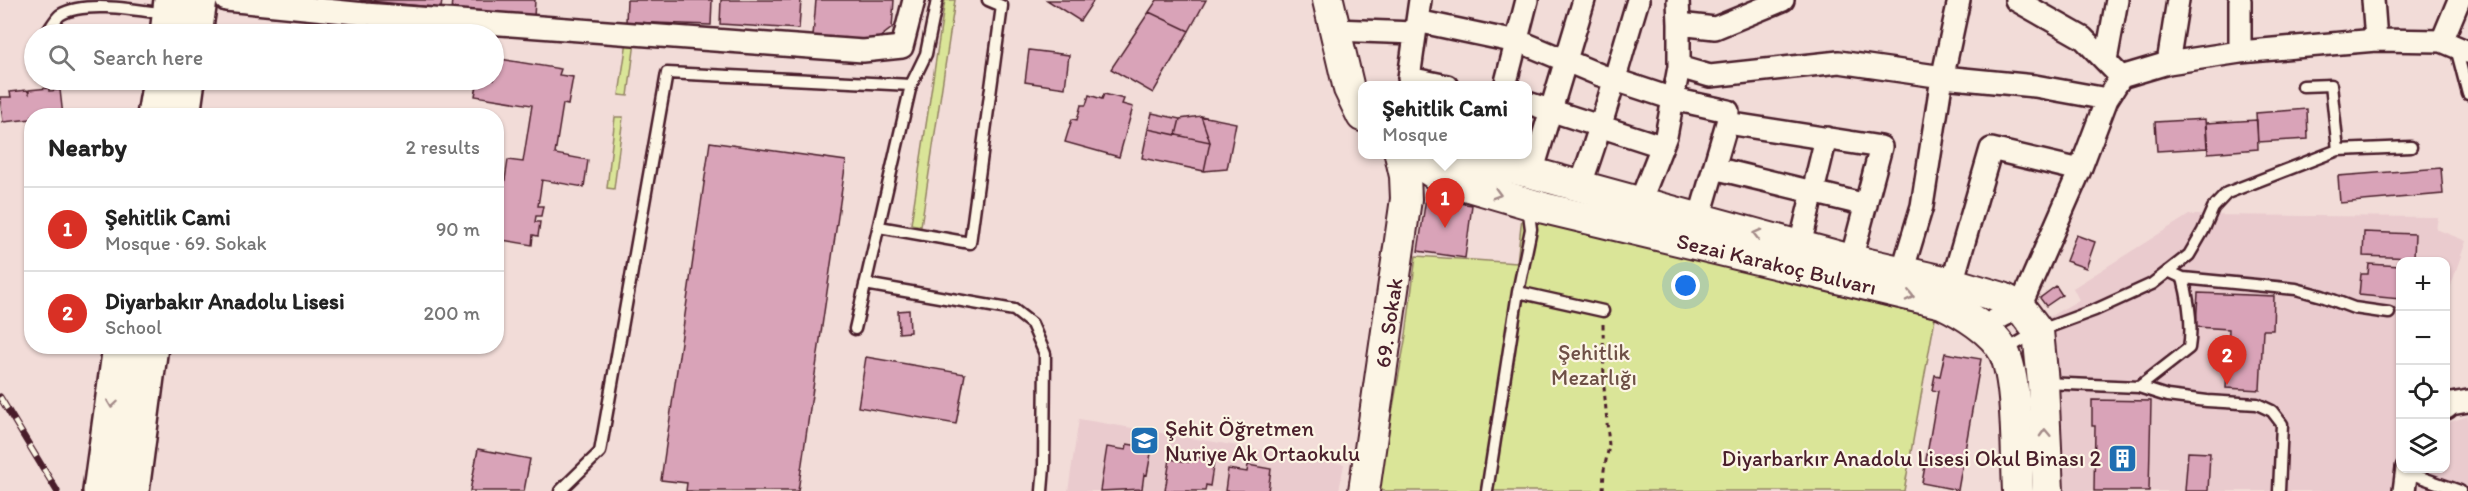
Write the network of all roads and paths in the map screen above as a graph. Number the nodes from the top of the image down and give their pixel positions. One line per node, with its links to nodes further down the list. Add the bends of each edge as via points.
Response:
1 (226, 0): 22 (street)
2 (914, 0): 23 (street, via 902,47 863,51)
3 (937, 0): 40 (lane, via 926,54)
4 (988, 0): 70 (lane, via 1002,6 970,243)
5 (1328, 0): 26 (street)
6 (1420, 0): 25 (street)
7 (1527, 0): 28 (street)
8 (1584, 0): 31 (street)
9 (1638, 0): 37 (street)
10 (1678, 0): 24 (street)
11 (1782, 0): 24 (street, via 1715,28)
12 (1959, 0): 35 (street)
13 (2016, 0): 19 (street)
14 (2117, 0): 32 (street)
15 (2178, 0): 33 (street)
16 (2240, 0): 30 (street)
17 (2373, 0): 27 (street)
18 (2459, 0): 29 (street)
19 (2044, 7): 32 (street)
20 (183, 17): 21 (lane, via 98,6 78,8 60,16)
21 (54, 24)
22 (500, 24)
23 (504, 24)
24 (1679, 24): 34 (street)
25 (1416, 27): 26 (street); 28 (street); 38 (street, via 1409,78)
26 (1334, 30): 50 (street, via 1348,89)
27 (2376, 40): 29 (street); 30 (street)
28 (1517, 42): 31 (street); 39 (street)
29 (2455, 46): 44 (lane)
30 (2240, 52): 33 (street)
31 (1564, 60): 37 (street); 51 (street)
32 (2106, 60): 36 (street)
33 (2168, 63): 36 (street)
34 (1679, 67): 35 (street, via 1710,76 1839,62); 45 (street)
35 (1943, 76): 46 (street); 74 (street, via 1922,206)
36 (2121, 77): 46 (street)
37 (1613, 79): 45 (street); 53 (street)
38 (1423, 81)
39 (1506, 81)
40 (910, 85): 70 (lane); 95 (lane, via 667,73 600,452)
41 (2302, 86): 57 (lane, via 2331,85)
42 (158, 90): 48 (main road)
43 (187, 90): 49 (main road)
44 (2468, 94)
45 (1673, 99): 52 (street, via 1728,111); 55 (street)
46 (2107, 99): 62 (street)
47 (1532, 104): 51 (street)
48 (155, 108)
49 (184, 108)
50 (1358, 108)
51 (1550, 109): 53 (street); 63 (street)
52 (1727, 123): 54 (street); 61 (street)
53 (1602, 126): 55 (street); 64 (street)
54 (1826, 138): 65 (street); 68 (street, via 1881,147)
55 (1661, 146): 66 (street)
56 (2411, 147): 57 (lane)
57 (2338, 150): 73 (lane, via 2227,193 2213,208 2188,255)
58 (1401, 159): 97 (street, 69. Sokak, via 1406,199)
59 (1412, 159): 67 (street, Sezai Karakoç Bulvarı, one-way to 67, via 1441,178)
60 (1478, 159): 63 (street)
61 (1714, 168): 65 (street); 69 (street)
62 (2080, 170): 76 (street, via 1991,148); 79 (street)
63 (1532, 173): 64 (street)
64 (1580, 186): 66 (street)
65 (1812, 192): 68 (street); 71 (street)
66 (1640, 202): 69 (street)
67 (1527, 203): 78 (lane, via 1531,230); 82 (street, Sezai Karakoç Bulvarı, one-way to 82, via 1942,303)
68 (1866, 205): 72 (street)
69 (1699, 219): 71 (street, one-way to 69)
70 (879, 227): 77 (lane)
71 (1800, 245): 72 (street)
72 (1851, 260): 74 (street)
73 (2168, 271): 75 (lane); 84 (lane, via 2152,284)
74 (1902, 272): 76 (street)
75 (2183, 278): 81 (lane, via 2296,290 2354,308); 89 (lane, via 2192,332 2189,348)
76 (1952, 283): 79 (street)
77 (865, 284): 83 (lane); 96 (lane, via 1014,310 1032,324 1045,354)
78 (1518, 292): 80 (lane); 98 (lane)
79 (2020, 307): 82 (street); 84 (street)
80 (1603, 311): 99 (path, via 1609,446)
81 (2389, 313)
82 (1982, 327): 85 (street, Sezai Karakoç Bulvarı)
83 (855, 329)
84 (2038, 331): 85 (lane); 88 (street)
85 (2004, 351): 100 (street, Sezai Karakoç Bulvarı, via 2012,382)
86 (119, 354): 93 (main road, one-way to 93)
87 (151, 354): 94 (main road)
88 (2043, 383): 89 (lane); 101 (street, one-way to 88)
89 (2139, 387): 102 (lane, via 2167,396 2257,404 2272,411 2282,424)
90 (2468, 401): 91 (street)
91 (2450, 405)
92 (2406, 477): 103 (lane)
93 (100, 491)
94 (132, 491)
95 (560, 491)
96 (1042, 491)
97 (1364, 491)
98 (1487, 491)
99 (1603, 491)
100 (2018, 491)
101 (2048, 491)
102 (2279, 491)
103 (2460, 491)

